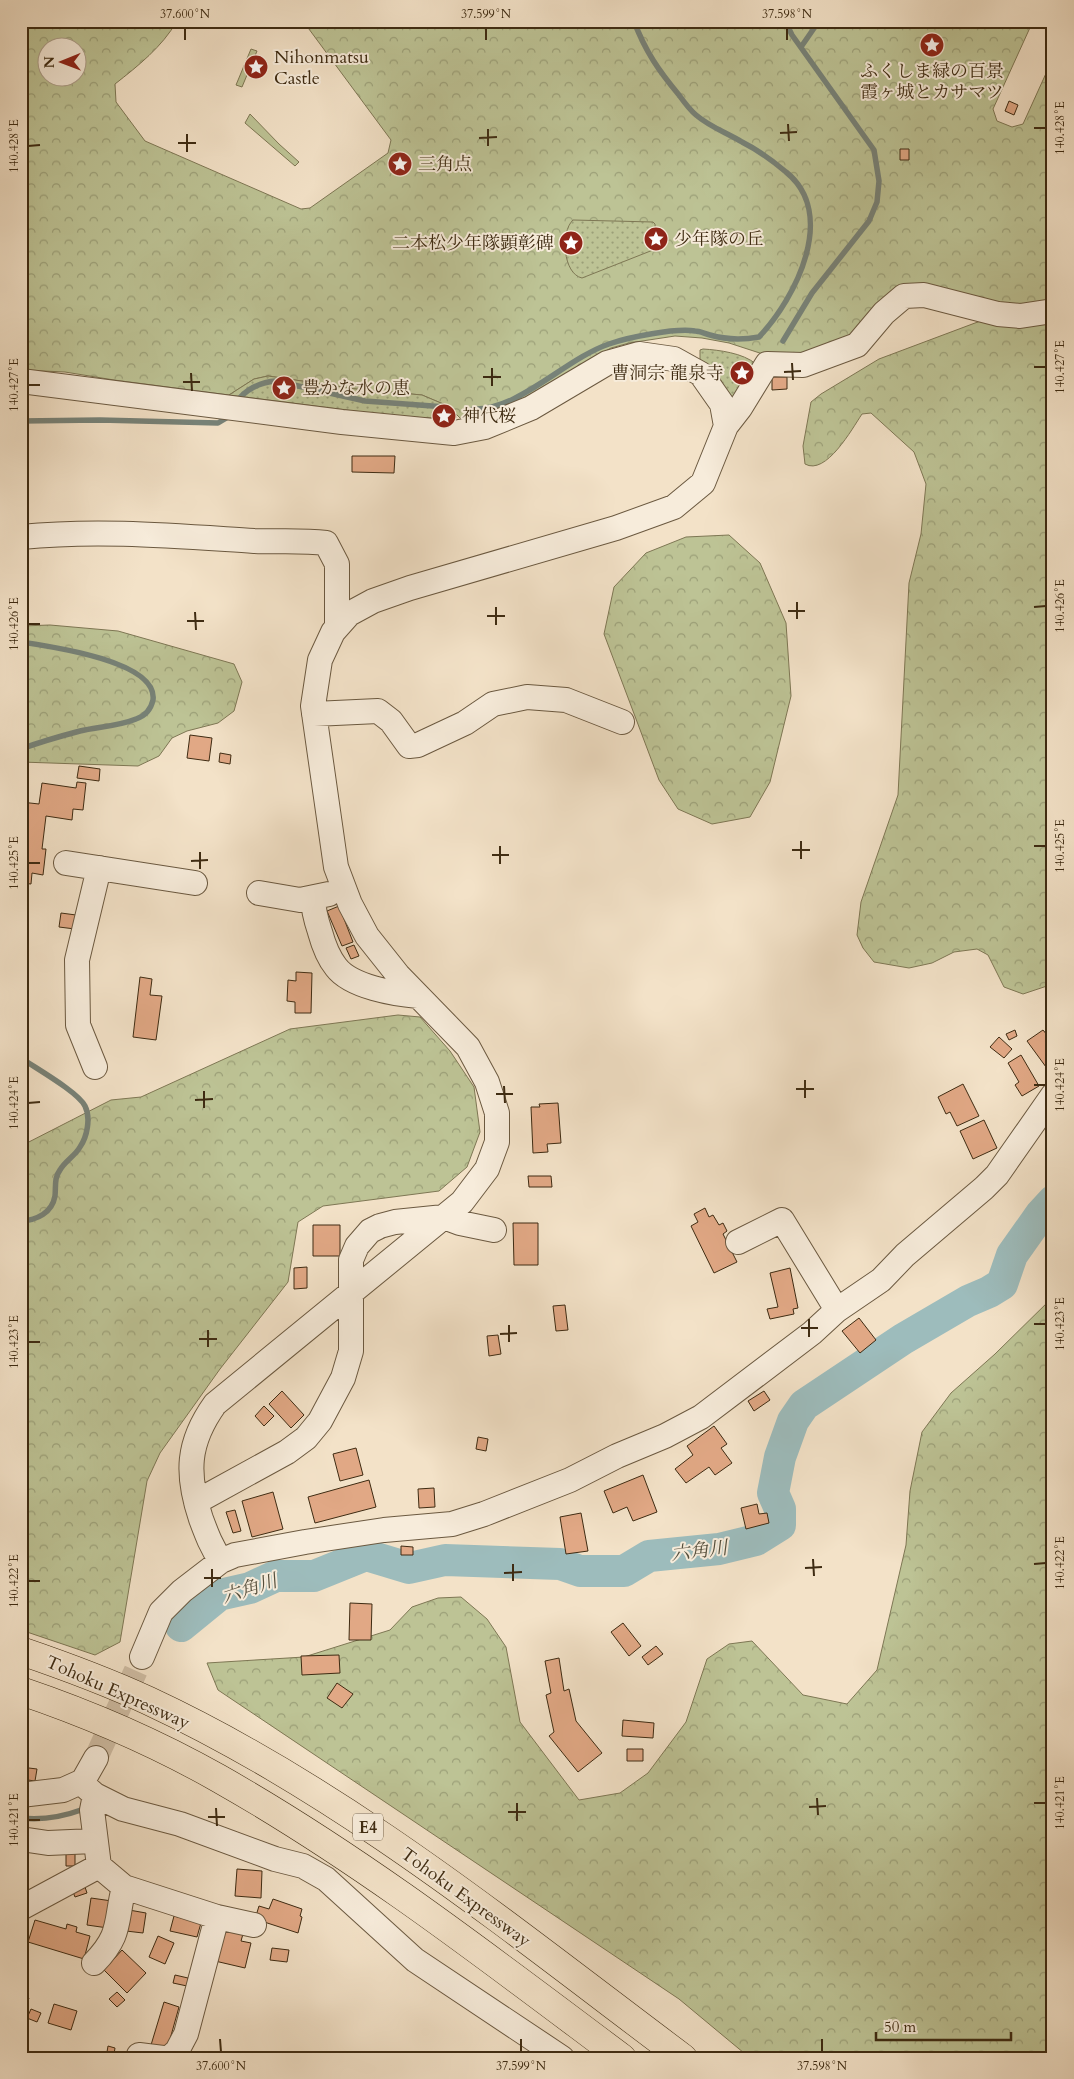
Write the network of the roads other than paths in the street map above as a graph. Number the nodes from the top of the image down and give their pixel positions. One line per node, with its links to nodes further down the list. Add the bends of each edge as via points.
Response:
1 (1053, 311): 3 (street, via 1020,316 998,314 924,295 904,296 884,313 857,345 803,365 768,364)
2 (21, 381): 3 (street, via 454,433 485,427 531,408 608,362 639,354 674,359 701,374 722,404)
3 (726, 426): 5 (street, via 703,483 674,507 616,528 410,588 349,614)
4 (21, 537): 5 (street, via 117,532 326,543 337,564)
5 (337, 627): 6 (street, via 320,660)
6 (314, 714): 7 (street, via 378,711 391,721 409,746 465,723 493,704 527,697 566,700); 11 (street, via 336,867)
7 (622, 722)
8 (66, 863): 9 (street)
9 (99, 868): 10 (street); 15 (street, via 77,960 78,1025)
10 (195, 883)
11 (345, 891): 13 (street); 14 (street, via 367,936)
12 (259, 893): 13 (street, via 300,900)
13 (313, 898): 14 (street, via 322,940 337,968 354,981 394,994)
14 (418, 996): 17 (street, via 468,1047 497,1113 497,1142 486,1169 462,1202)
15 (95, 1067)
16 (1053, 1095): 21 (street, via 997,1175 984,1188 905,1255 881,1280)
17 (444, 1217): 18 (street); 20 (street); 20 (street, via 396,1222 370,1231 357,1246 351,1260)
18 (494, 1230)
19 (738, 1242): 21 (street, via 782,1220)
20 (351, 1292): 22 (street, via 215,1404 204,1419 192,1454 191,1476); 22 (street, via 350,1351 343,1378 320,1422 287,1452)
21 (837, 1310): 23 (street, via 812,1333 701,1417 570,1480 452,1524 305,1542)
22 (196, 1502): 23 (street, via 210,1545)
23 (221, 1561): 25 (street, via 161,1612)
24 (21, 1651): 43 (highway, Tohoku Expressway / E4, via 150,1701 233,1744 327,1800 420,1862)
25 (142, 1657)
26 (21, 1691): 42 (highway, Tohoku Expressway / E4, via 135,1736 217,1777 311,1834 403,1895)
27 (96, 1758): 28 (street)
28 (89, 1788): 29 (street); 31 (street); 41 (street, via 123,1809 180,1824 303,1866 326,1879 415,1960)
29 (21, 1795)
30 (21, 1839): 31 (street, via 48,1843)
31 (94, 1841): 32 (street)
32 (99, 1866): 33 (street); 34 (street)
33 (124, 1887): 35 (street); 37 (street, via 117,1931 108,1949)
34 (21, 1908)
35 (217, 1917): 36 (street); 40 (street, via 186,2034 177,2052)
36 (254, 1925)
37 (94, 1964)
38 (139, 2055): 39 (street)
39 (163, 2058)
40 (169, 2058)
41 (562, 2058)
42 (622, 2058)
43 (684, 2058)

